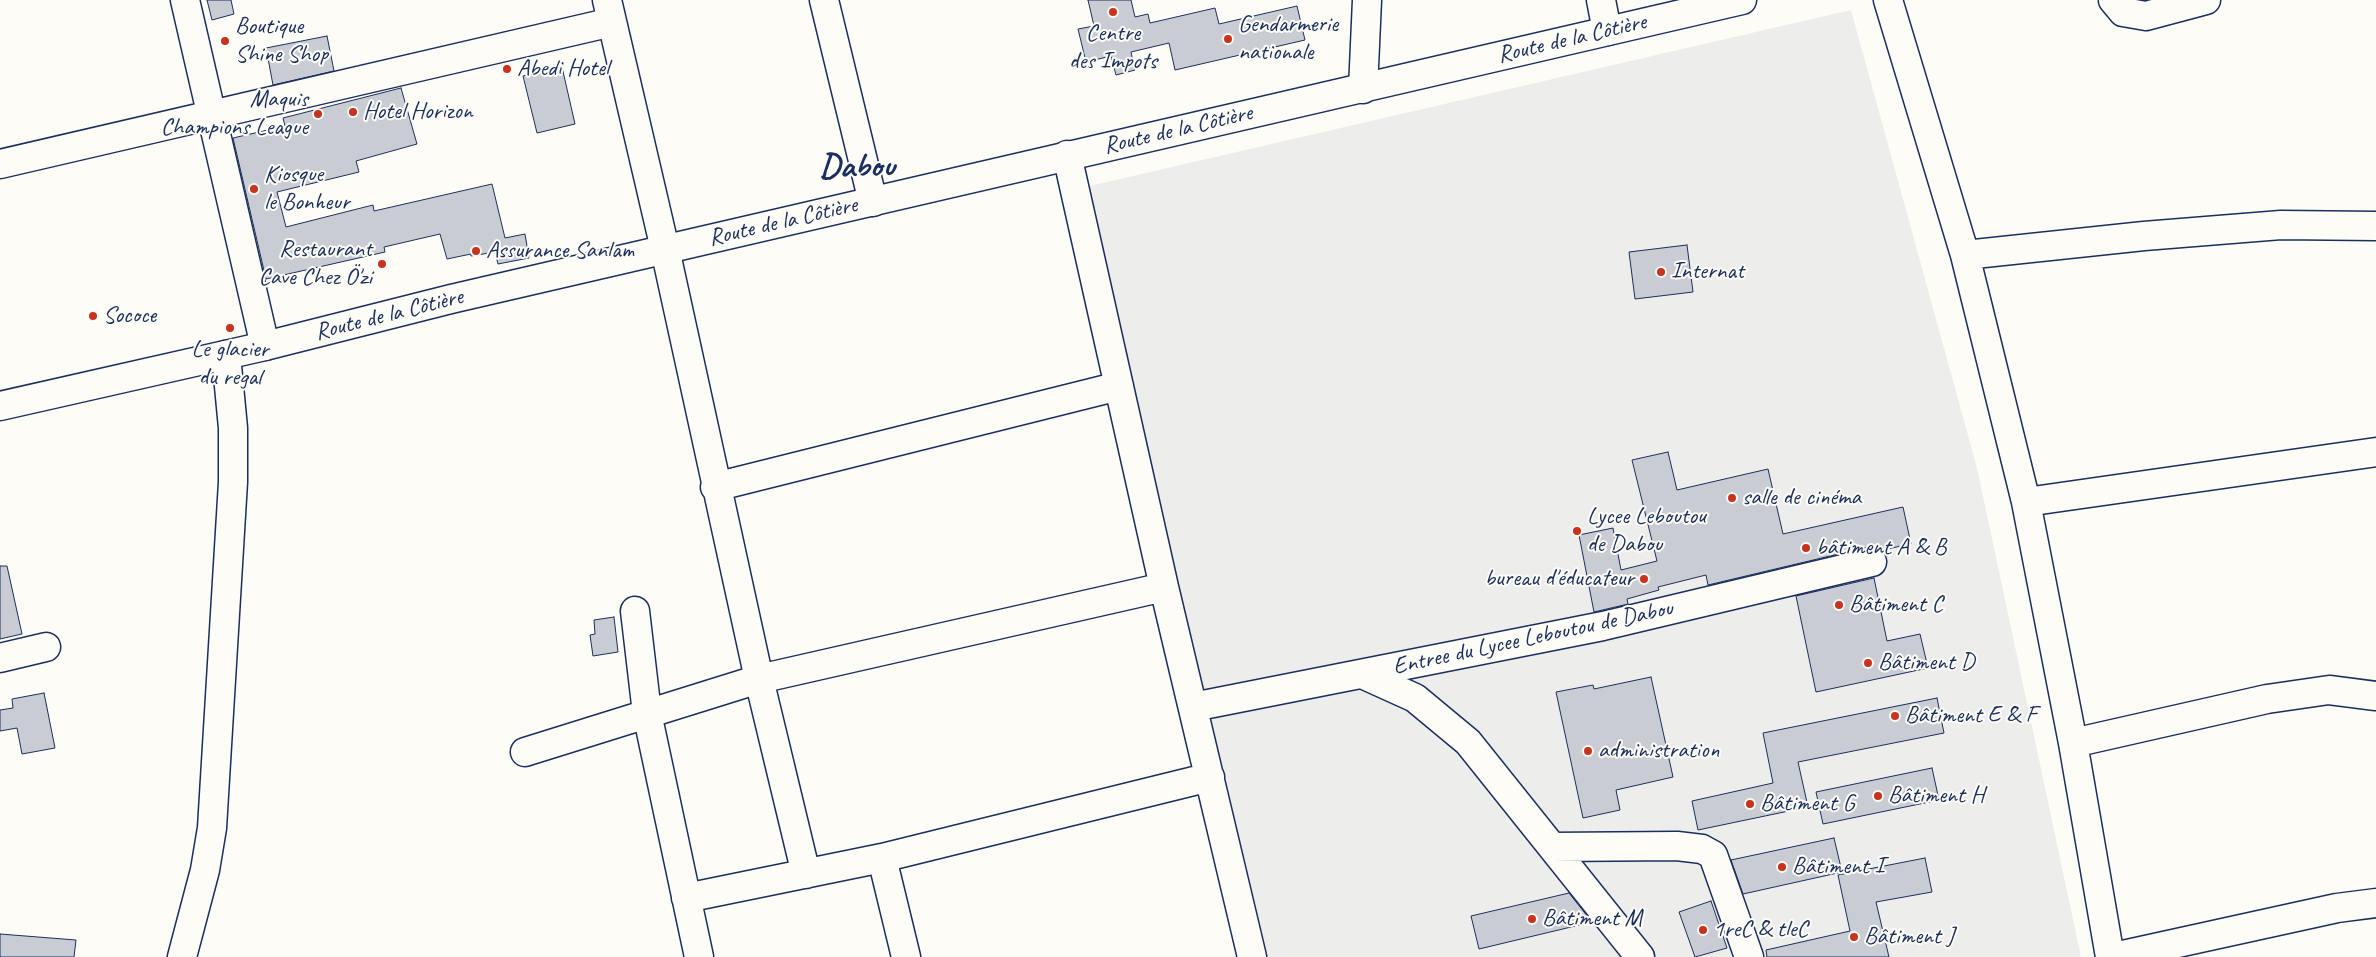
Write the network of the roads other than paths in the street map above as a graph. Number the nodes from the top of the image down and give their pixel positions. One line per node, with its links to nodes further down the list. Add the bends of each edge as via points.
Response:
1 (185, 0): 12 (street)
2 (824, 0): 15 (street)
3 (1367, 0): 11 (street)
4 (1601, 0): 10 (street)
5 (1742, 0): 10 (street, Route de la Côtière)
6 (1888, 0): 18 (street)
7 (2113, 0): 8 (street, via 2123,12 2146,16)
8 (2206, 0)
9 (610, 11): 12 (street); 17 (street)
10 (1607, 31): 11 (street, Route de la Côtière)
11 (1363, 89): 13 (street, Route de la Côtière)
12 (211, 114): 14 (street); 19 (street)
13 (1066, 155): 15 (street, Route de la Côtière); 21 (street)
14 (0, 164)
15 (873, 202): 17 (street, Route de la Côtière)
16 (2376, 226): 18 (street, via 2281,225)
17 (665, 249): 19 (street, Route de la Côtière); 24 (street)
18 (1965, 255): 25 (street)
19 (266, 346): 20 (street, Route de la Côtière)
20 (226, 355): 22 (street, Route de la Côtière); 44 (street, via 233,428 233,482 212,828 205,870)
21 (1119, 386): 24 (street); 27 (street)
22 (0, 406)
23 (2376, 452): 25 (street)
24 (715, 487): 32 (street)
25 (2026, 502): 36 (street)
26 (1872, 562): 31 (street, Entree du Lycee Leboutou de Dabou, via 1603,626)
27 (1164, 587): 32 (street); 34 (street)
28 (635, 611): 35 (street)
29 (46, 648): 30 (street)
30 (0, 658)
31 (1362, 674): 34 (street, Entree du Lycee Leboutou de Dabou); 39 (street, via 1415,698 1468,742)
32 (759, 679): 35 (street); 41 (street)
33 (2376, 696): 36 (street, via 2329,690 2267,700)
34 (1193, 707): 38 (street)
35 (647, 713): 37 (street); 42 (street)
36 (2073, 743): 50 (street)
37 (525, 752)
38 (1210, 777): 40 (street); 47 (street)
39 (1552, 847): 48 (street); 49 (street, via 1677,846 1702,849 1713,855)
40 (882, 858): 41 (street); 46 (street)
41 (806, 874): 42 (street)
42 (686, 898): 45 (street)
43 (2376, 902): 50 (street)
44 (182, 957)
45 (699, 957)
46 (906, 957)
47 (1252, 957)
48 (1640, 957)
49 (1749, 957)
50 (2112, 957)

